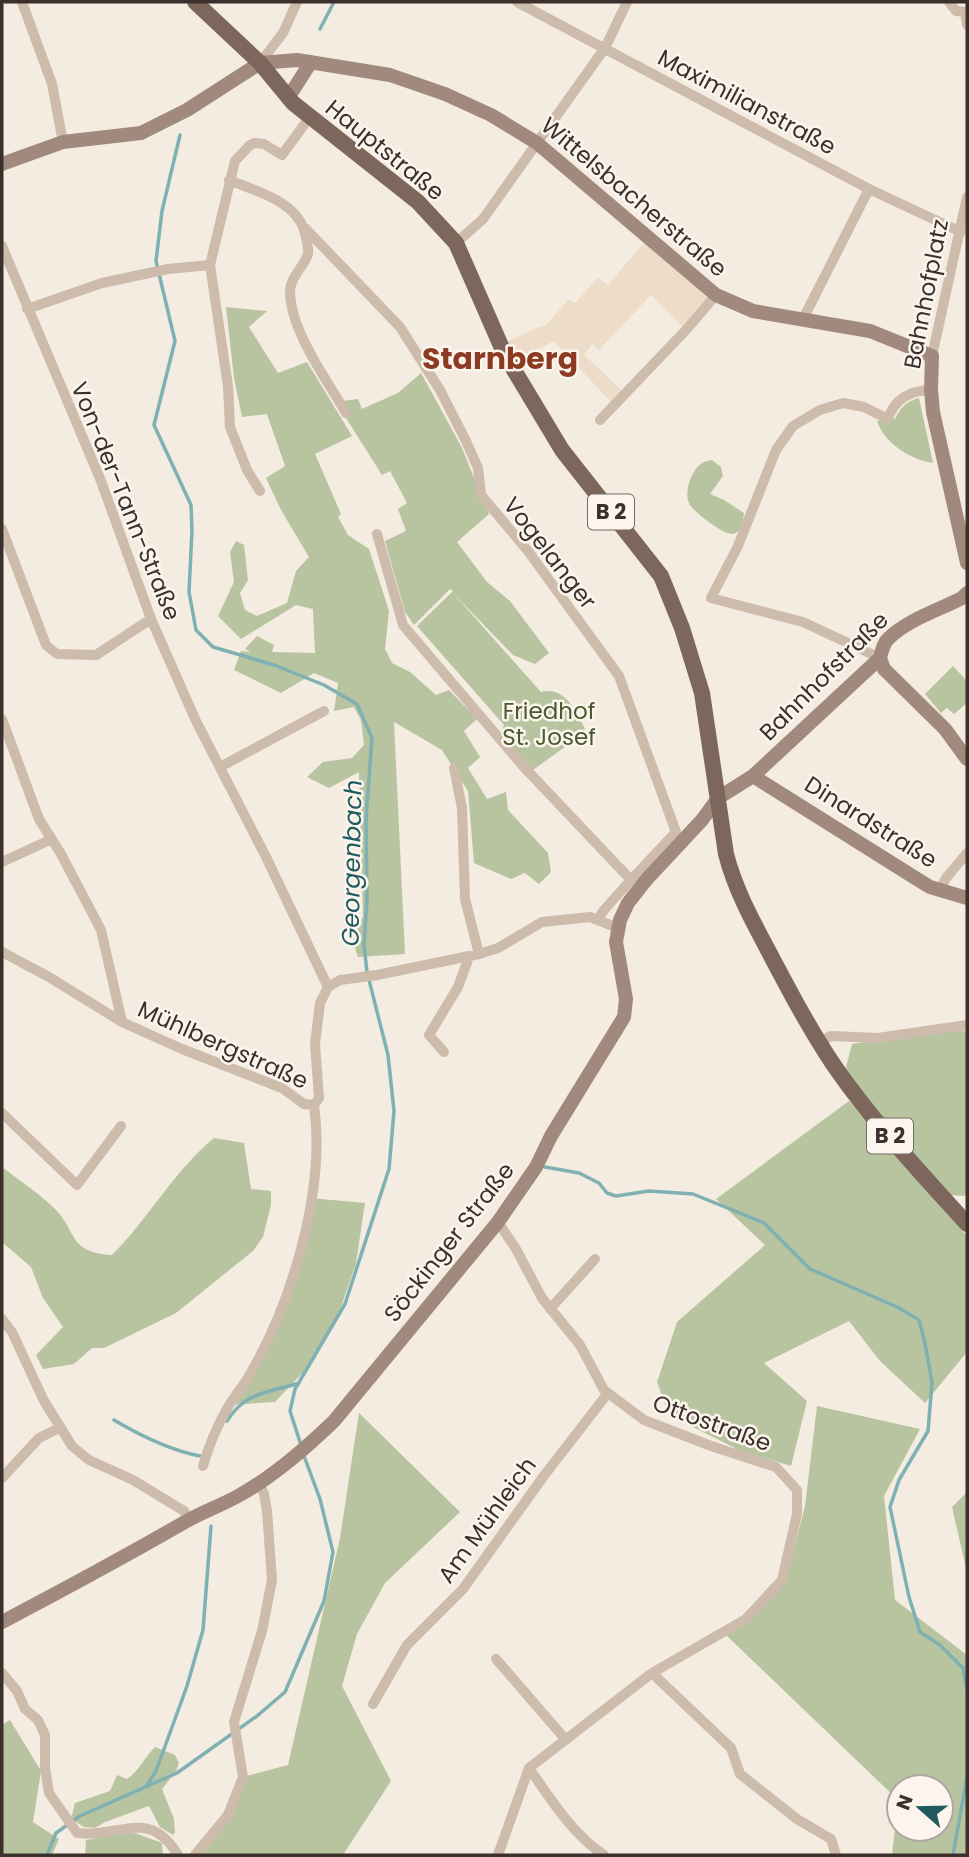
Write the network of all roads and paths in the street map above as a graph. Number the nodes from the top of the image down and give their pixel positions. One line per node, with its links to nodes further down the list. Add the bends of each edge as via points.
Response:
1 (23, 2): 14 (street, via 52,84)
2 (195, 2): 11 (main road, Hauptstraße)
3 (297, 2): 11 (street, via 283,33)
4 (517, 2): 9 (street, Maximilianstraße)
5 (627, 2): 9 (street)
6 (948, 3): 7 (street)
7 (966, 12): 8 (street)
8 (967, 25)
9 (605, 48): 15 (street); 18 (street, Maximilianstraße)
10 (310, 62): 11 (street, Wittelsbacherstraße); 12 (street); 15 (street, Wittelsbacherstraße, via 390,75 445,93)
11 (260, 63): 12 (main road, Hauptstraße); 14 (street, via 157,127)
12 (288, 98): 13 (main road, Hauptstraße / B 2)
13 (309, 118): 17 (street, via 282,155 264,144 250,145 235,161); 22 (main road, Hauptstraße / B 2, via 418,202)
14 (63, 142): 16 (street)
15 (537, 142): 22 (street, via 483,219); 25 (street, Wittelsbacherstraße)
16 (2, 164)
17 (229, 180): 20 (street, via 278,200); 24 (street)
18 (869, 189): 21 (street, Maximilianstraße); 27 (street)
19 (967, 197): 21 (street, Bahnhofplatz)
20 (305, 228): 30 (street, via 308,253 290,292 297,326); 49 (street, Vogelanger, via 400,327 466,441 478,468 481,495 619,676 677,832)
21 (961, 232): 28 (street, Bahnhofplatz)
22 (456, 243): 45 (main road, Hauptstraße / B 2, via 505,355 548,429 661,576 702,692)
23 (2, 246): 26 (street, Von-der-Tann-Straße)
24 (210, 265): 26 (street, via 103,284); 32 (street, via 230,427)
25 (716, 295): 27 (street, Wittelsbacherstraße, via 753,311); 31 (street)
26 (27, 309): 37 (street, Von-der-Tann-Straße, via 101,481)
27 (803, 319): 28 (street, Wittelsbacherstraße, via 870,331)
28 (932, 356): 29 (street, Bahnhofplatz)
29 (931, 390): 35 (street, Bahnhofplatz); 38 (street, via 906,394 888,419 843,403 793,426 776,450 738,546 711,598 803,622)
30 (346, 413)
31 (600, 420)
32 (260, 491)
33 (2, 530): 37 (street, via 46,645 57,654 96,655)
34 (377, 534): 49 (street, via 403,625 522,765)
35 (967, 563)
36 (967, 593): 38 (street, Bahnhofstraße, via 889,638)
37 (151, 619): 42 (street, Von-der-Tann-Straße)
38 (880, 658): 41 (street, via 884,669 945,729); 44 (street, Bahnhofstraße)
39 (324, 711): 42 (street)
40 (2, 719): 46 (street, via 39,820)
41 (967, 760)
42 (220, 767): 56 (street, Von-der-Tann-Straße)
43 (454, 768): 55 (street, via 462,808 465,899)
44 (753, 776): 45 (street, Bahnhofstraße); 50 (street, Dinardstraße)
45 (718, 799): 53 (street, Söckinger Straße, via 628,903); 59 (main road, B 2, via 733,880)
46 (52, 839): 48 (street); 57 (street, via 101,930)
47 (967, 853): 50 (street)
48 (2, 862)
49 (631, 880): 52 (street)
50 (940, 890): 51 (street, Dinardstraße)
51 (967, 898)
52 (598, 919): 53 (street); 55 (street, via 542,922 498,948)
53 (618, 928): 64 (street, Söckinger Straße, via 624,1017 536,1167)
54 (2, 952): 57 (street, Mühlbergstraße)
55 (474, 955): 56 (street, via 340,980); 60 (street, via 429,1035)
56 (328, 987): 61 (street, Mühlbergstraße, via 320,1003 315,1044 319,1098)
57 (122, 1022): 61 (street, Mühlbergstraße)
58 (967, 1025): 59 (street, via 878,1038 831,1036)
59 (819, 1042): 65 (main road, B 2, via 850,1087)
60 (444, 1052)
61 (314, 1105): 71 (street, via 318,1131 315,1171 294,1277 249,1377 211,1440)
62 (2, 1113): 63 (street, via 77,1185)
63 (121, 1126)
64 (498, 1222): 67 (street, Ottostraße); 73 (street, Söckinger Straße, via 342,1411 309,1445)
65 (967, 1224)
66 (595, 1259): 67 (street)
67 (550, 1309): 69 (street, Ottostraße, via 580,1345)
68 (2, 1319): 70 (street)
69 (608, 1393): 78 (street, Ottostraße, via 644,1420 776,1467 797,1490 797,1514 782,1580 746,1619); 79 (street, Am Mühleich, via 463,1589 407,1645)
70 (59, 1428): 72 (street, via 39,1438); 74 (street, via 89,1460 133,1480 184,1511)
71 (203, 1466)
72 (2, 1478)
73 (259, 1483): 74 (street, Söckinger Straße); 83 (street, via 267,1511 272,1580 234,1724 243,1777 228,1815)
74 (189, 1520): 75 (street, Söckinger Straße)
75 (2, 1622)
76 (496, 1658): 80 (street)
77 (2, 1672): 82 (street, via 45,1735 49,1793 76,1833 142,1826 158,1832)
78 (652, 1673): 80 (street, Ottostraße); 86 (street, via 731,1748 740,1774 831,1839)
79 (373, 1704)
80 (566, 1740): 81 (street, Ottostraße)
81 (529, 1768): 84 (street); 85 (street, via 590,1846)
82 (178, 1855)
83 (195, 1855)
84 (498, 1855)
85 (604, 1855)
86 (836, 1855)

